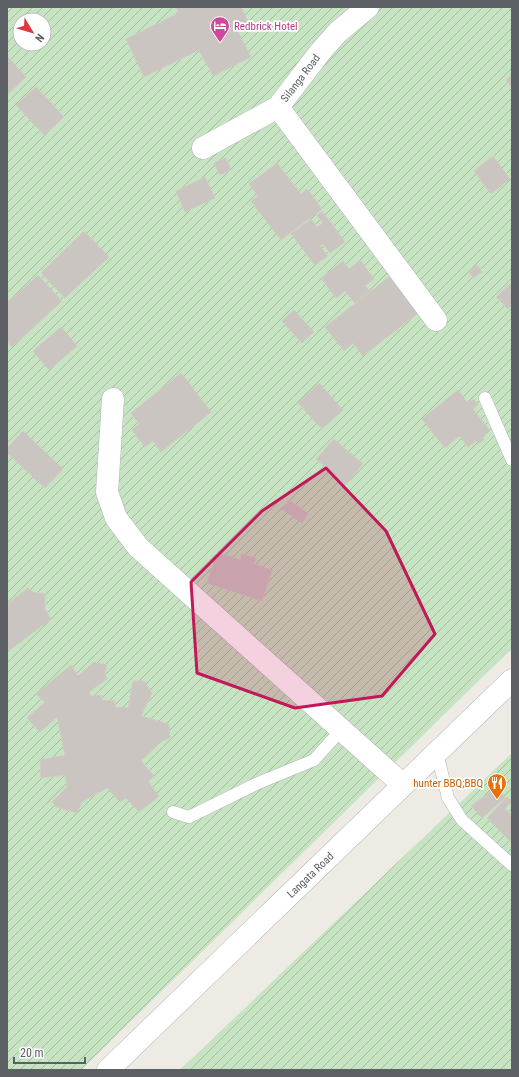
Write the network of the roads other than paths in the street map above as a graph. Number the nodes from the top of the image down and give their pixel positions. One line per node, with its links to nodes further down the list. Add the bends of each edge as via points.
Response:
1 (368, 7): 2 (street, Silanga Road, via 338,32)
2 (278, 107): 3 (street, Silanga Road); 4 (street)
3 (203, 148)
4 (436, 320)
5 (485, 398): 7 (lane)
6 (113, 399): 9 (street, via 107,492 116,518 138,547)
7 (512, 460)
8 (512, 680): 10 (street, Langata Road)
9 (341, 730): 11 (street); 12 (lane, via 314,760 256,784 189,817)
10 (438, 753): 11 (street, Langata Road); 13 (lane, via 448,798 462,820)
11 (403, 785): 14 (street, Langata Road)
12 (173, 812)
13 (512, 865)
14 (108, 1070)

